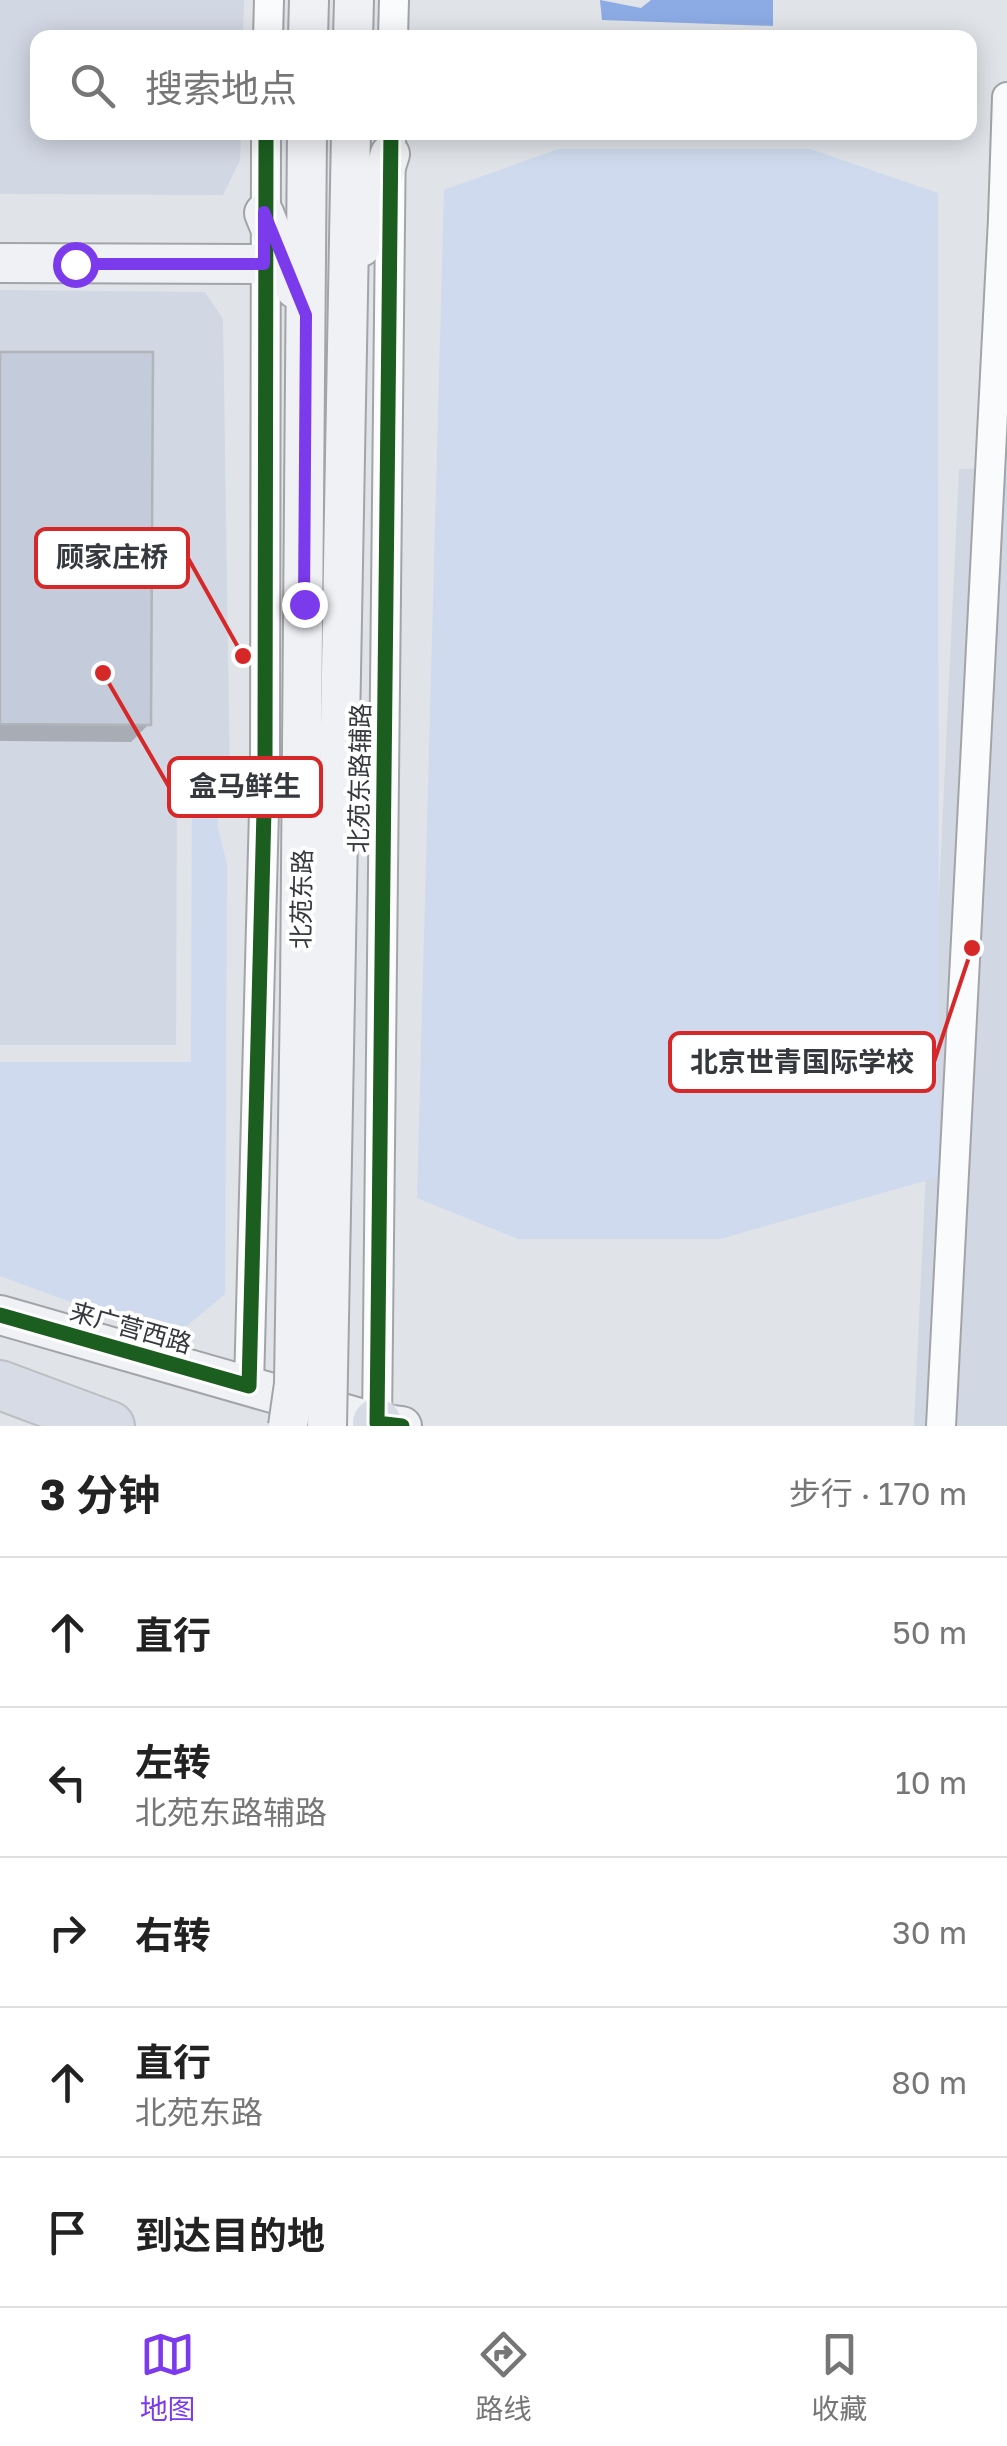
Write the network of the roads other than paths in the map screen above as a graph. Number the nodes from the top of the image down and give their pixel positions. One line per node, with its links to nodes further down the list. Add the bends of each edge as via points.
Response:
1 (269, 0): 5 (street)
2 (308, 0): 6 (main road)
3 (354, 0): 7 (main road)
4 (394, 0): 8 (street)
5 (268, 30)
6 (308, 30)
7 (354, 30)
8 (393, 30)
9 (1007, 98): 15 (street)
10 (266, 140): 14 (street)
11 (307, 140): 19 (main road, 北苑东路)
12 (351, 140): 18 (main road, 北苑东路)
13 (390, 143): 18 (main road); 24 (street, 北苑东路辅路)
14 (264, 212): 17 (street); 19 (main road)
15 (1005, 218): 28 (street)
16 (0, 263): 17 (main road)
17 (264, 264): 23 (street, via 265,772)
18 (348, 287): 20 (main road, 北苑东路)
19 (306, 315): 20 (main road, 北苑东路)
20 (317, 995): 26 (main road, 北苑东路, bridge); 27 (main road, 北苑东路, bridge)
21 (0, 1316): 23 (main road, 来广营西路)
22 (0, 1385): 25 (highway)
23 (250, 1386): 24 (main road, 来广营西路)
24 (386, 1425)
25 (110, 1426)
26 (288, 1426)
27 (327, 1426)
28 (940, 1426)

